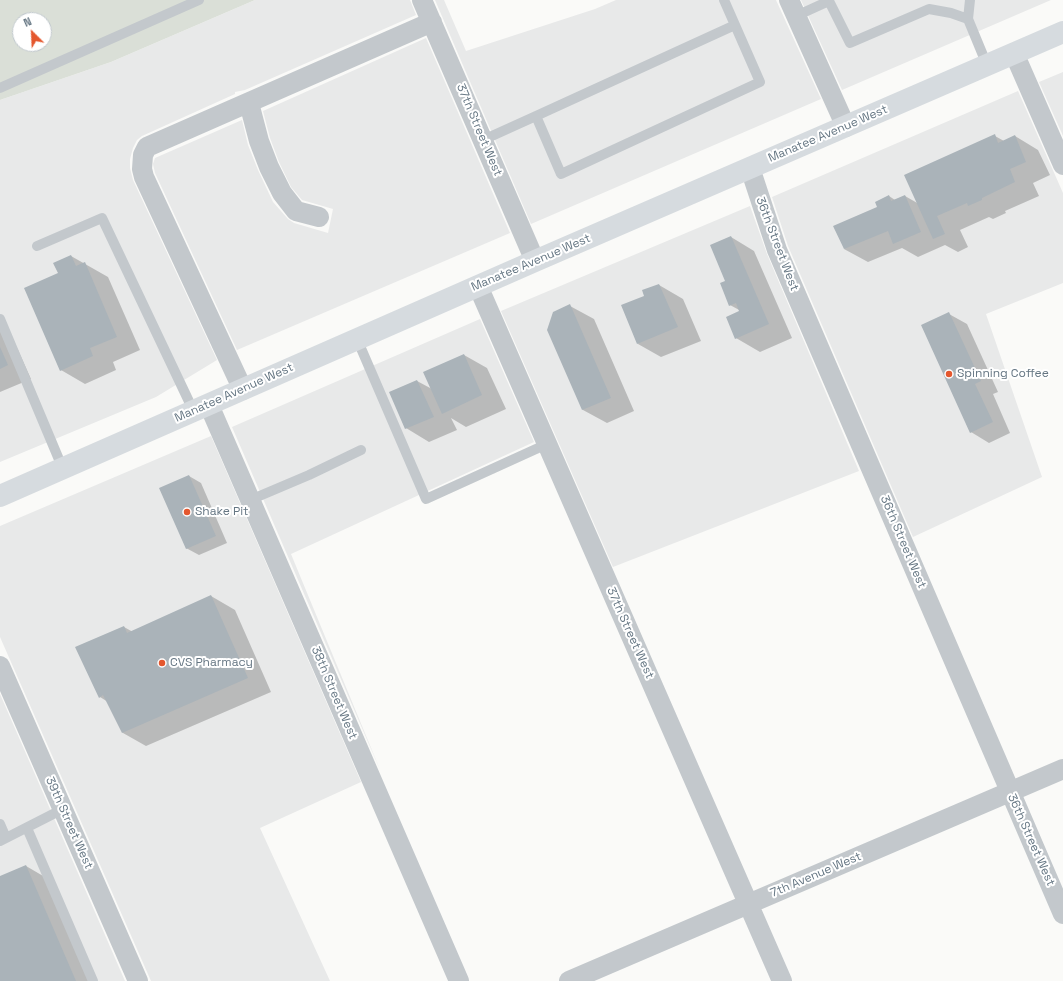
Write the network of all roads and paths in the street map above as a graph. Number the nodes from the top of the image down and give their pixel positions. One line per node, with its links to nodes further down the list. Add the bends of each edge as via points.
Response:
1 (199, 0): 12 (lane)
2 (422, 0): 7 (street, 37th Street West)
3 (724, 0): 8 (lane)
4 (970, 0): 6 (lane)
5 (792, 8): 6 (lane, via 829,1 850,43 929,9); 15 (street)
6 (968, 19): 11 (lane)
7 (432, 22): 13 (street); 16 (street, 37th Street West)
8 (735, 25): 14 (lane); 14 (lane, via 760,82 562,174)
9 (1063, 32): 10 (main road, Manatee Avenue West)
10 (1014, 53): 11 (main road, Manatee Avenue West); 17 (street)
11 (987, 65): 15 (main road, Manatee Avenue West)
12 (0, 88)
13 (249, 103): 19 (street, via 259,141 282,194 296,211); 25 (street, via 147,147 142,162 144,177)
14 (536, 116): 16 (lane)
15 (846, 127): 18 (main road, Manatee Avenue West)
16 (483, 140): 21 (street, 37th Street West)
17 (1063, 165)
18 (750, 168): 21 (main road, Manatee Avenue West); 34 (street, 36th Street West, via 777,250)
19 (319, 218)
20 (37, 246): 26 (lane, via 102,218)
21 (535, 261): 22 (main road, Manatee Avenue West)
22 (478, 286): 24 (main road, Manatee Avenue West); 27 (street, 37th Street West)
23 (0, 319): 29 (lane)
24 (358, 339): 25 (main road, Manatee Avenue West); 27 (lane, via 426,499)
25 (243, 390): 26 (main road, Manatee Avenue West)
26 (202, 408): 29 (main road, Manatee Avenue West); 31 (street, 38th Street West)
27 (548, 444): 39 (street, 37th Street West)
28 (361, 450): 31 (lane)
29 (63, 469): 30 (main road, Manatee Avenue West)
30 (1, 494)
31 (250, 500): 43 (street, 38th Street West)
32 (0, 666): 35 (street, 39th Street West)
33 (1063, 769): 34 (street, 7th Avenue West)
34 (1010, 792): 39 (street, 7th Avenue West); 40 (street, 36th Street West)
35 (63, 809): 37 (lane); 42 (street, 39th Street West)
36 (0, 824): 38 (lane)
37 (27, 828): 38 (lane); 41 (lane)
38 (3, 840)
39 (749, 904): 44 (street, 7th Avenue West); 45 (street, 37th Street West)
40 (1063, 914)
41 (93, 981)
42 (138, 981)
43 (459, 981)
44 (569, 981)
45 (782, 981)

